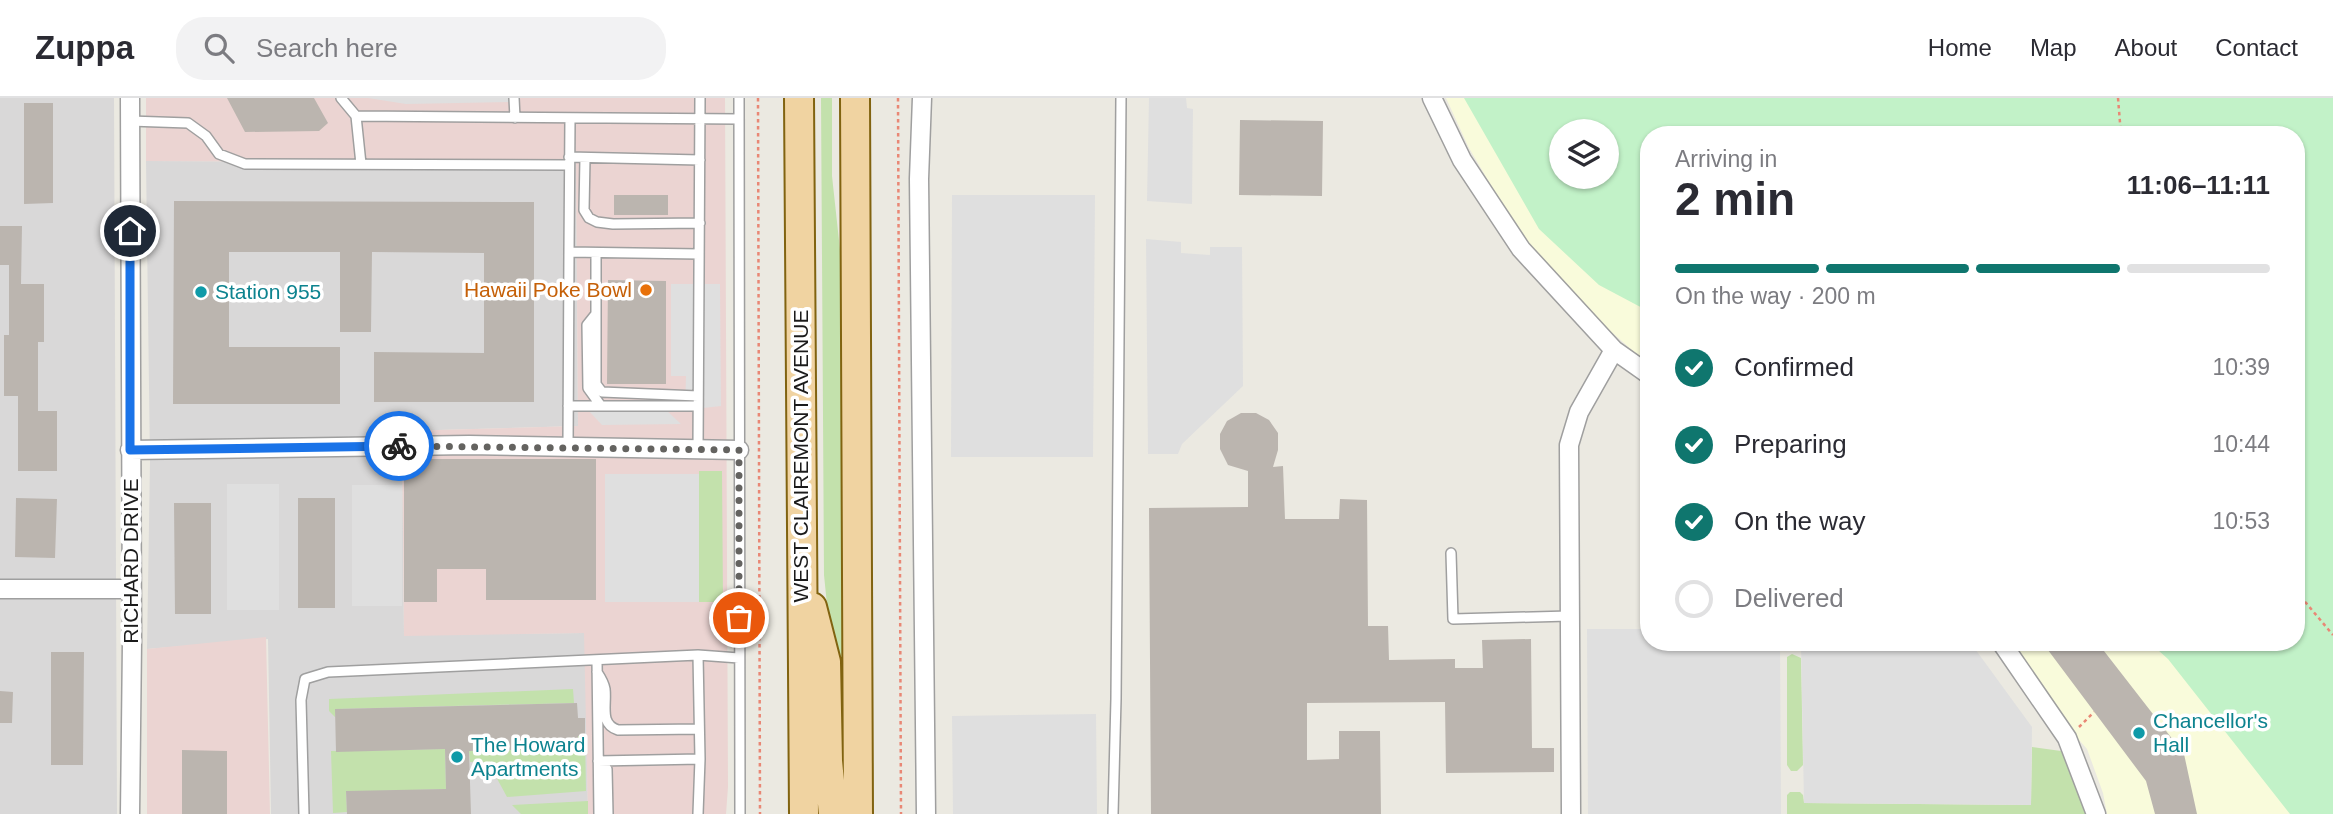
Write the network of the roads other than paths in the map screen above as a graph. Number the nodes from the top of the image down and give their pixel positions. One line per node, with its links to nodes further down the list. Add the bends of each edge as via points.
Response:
1 (130, 98): 17 (street, RICHARD DRIVE)
2 (341, 98): 12 (lane)
3 (514, 98): 13 (lane)
4 (701, 98): 15 (lane)
5 (739, 98): 16 (lane)
6 (799, 98): 39 (main road, WEST CLAIREMONT AVENUE)
7 (837, 98): 23 (main road, via 839,168)
8 (855, 98): 23 (main road)
9 (922, 98): 60 (street)
10 (1121, 98): 61 (lane)
11 (1432, 98): 28 (street, via 1462,160 1521,249)
12 (356, 116): 13 (lane); 21 (lane)
13 (514, 118): 14 (lane)
14 (570, 118): 15 (lane); 20 (lane)
15 (700, 119): 16 (lane); 19 (lane)
16 (739, 119): 37 (lane)
17 (130, 121): 21 (lane, via 188,123 206,136 219,154 245,164); 36 (street, RICHARD DRIVE)
18 (585, 158): 19 (lane); 20 (lane); 22 (lane, via 584,210 589,218 613,224)
19 (700, 160): 22 (lane)
20 (569, 161): 21 (lane); 24 (lane)
21 (361, 163)
22 (700, 223): 26 (lane)
23 (854, 249): 59 (main road)
24 (569, 252): 25 (lane); 31 (lane)
25 (596, 253): 26 (lane); 27 (lane)
26 (699, 254): 30 (lane)
27 (596, 313): 30 (lane, via 596,384 602,392); 32 (lane, via 587,325 588,388)
28 (1614, 350): 29 (street); 42 (street, via 1579,412 1569,444)
29 (1640, 368)
30 (698, 396): 33 (lane)
31 (568, 406): 32 (lane); 34 (lane)
32 (601, 406): 33 (lane)
33 (698, 407): 35 (lane)
34 (568, 447): 35 (street); 36 (street)
35 (698, 449): 37 (street)
36 (130, 450): 41 (street, RICHARD DRIVE)
37 (739, 450): 45 (lane)
38 (1451, 554): 42 (lane, via 1453,619)
39 (802, 570): 57 (main road, WEST CLAIREMONT AVENUE); 58 (main road, via 826,662)
40 (0, 589): 41 (street)
41 (131, 589): 51 (street, RICHARD DRIVE)
42 (1569, 616): 62 (street)
43 (2007, 651): 63 (street, via 2067,738)
44 (698, 655): 45 (lane); 46 (lane); 48 (lane)
45 (739, 658): 56 (lane)
46 (597, 660): 47 (lane); 52 (lane, via 328,672 305,679 301,700)
47 (597, 671): 48 (lane, via 605,685 610,728); 50 (lane)
48 (699, 729): 49 (lane)
49 (700, 759): 50 (lane); 55 (lane)
50 (598, 761): 53 (lane); 54 (lane, via 607,769)
51 (130, 814)
52 (304, 814)
53 (599, 814)
54 (608, 814)
55 (698, 814)
56 (740, 814)
57 (804, 814)
58 (833, 814)
59 (858, 814)
60 (926, 814)
61 (1113, 814)
62 (1571, 814)
63 (2096, 814)

